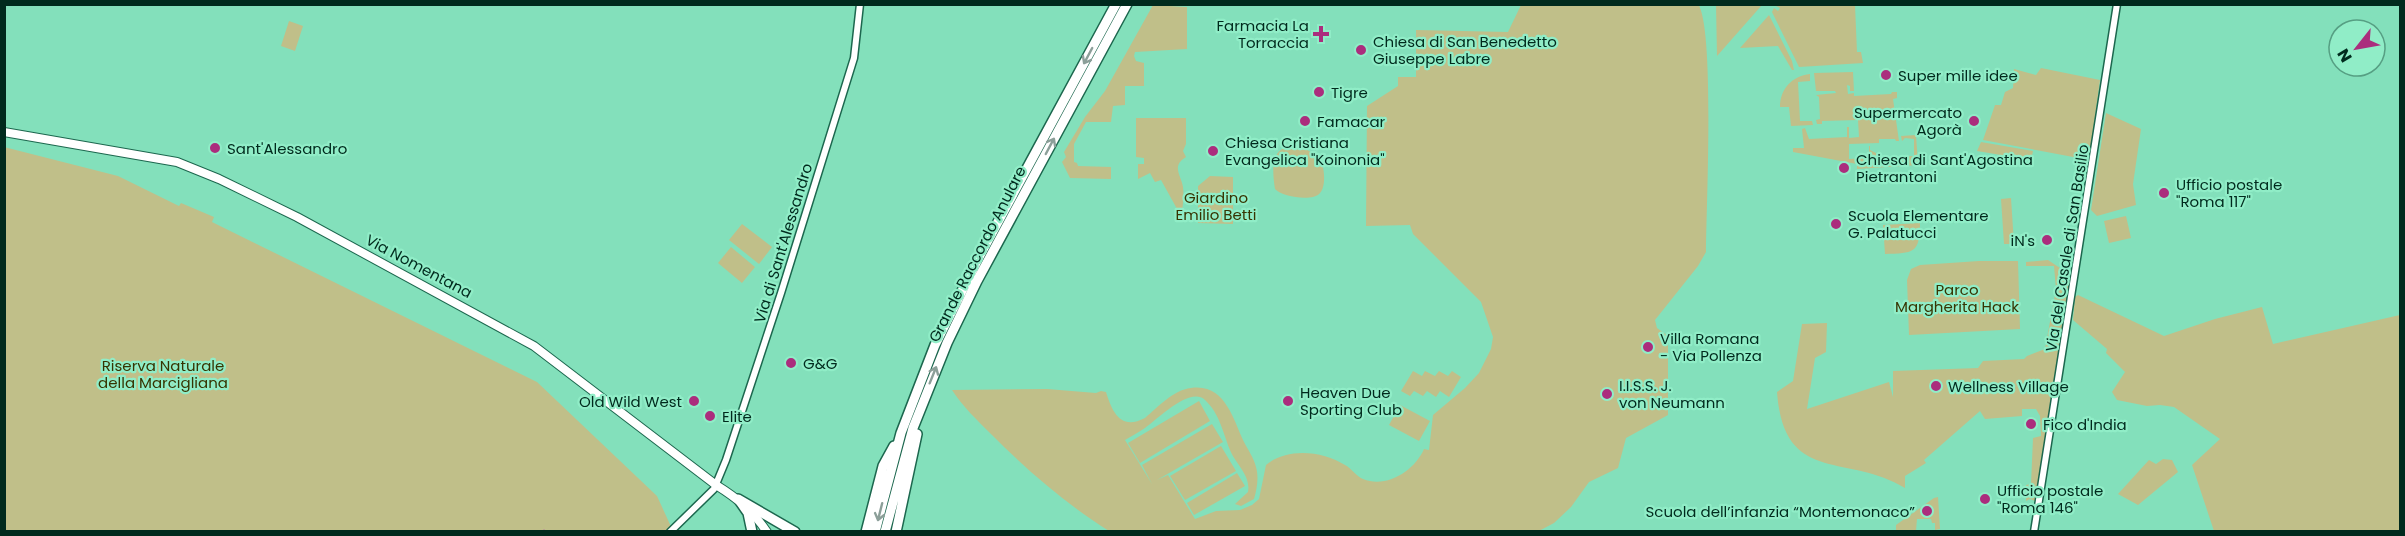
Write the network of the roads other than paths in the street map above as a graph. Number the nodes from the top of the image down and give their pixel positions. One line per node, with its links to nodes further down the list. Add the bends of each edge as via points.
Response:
1 (860, 4): 8 (street, Via di Sant'Alessandro, via 854,58)
2 (1116, 4): 7 (highway, Grande Raccordo Anulare, one-way to 7, via 959,295)
3 (1127, 4): 6 (highway, Grande Raccordo Anulare, one-way to 3, via 977,281)
4 (2117, 4): 18 (street, Via del Casale di San Basilio)
5 (4, 132): 8 (main road, Via Nomentana, via 177,162 297,217 534,346)
6 (920, 411): 16 (highway, Grande Raccordo Anulare); 17 (highway)
7 (901, 433): 14 (highway, via 884,463); 15 (highway, Grande Raccordo Anulare, one-way to 15)
8 (716, 485): 9 (main road, Via Nomentana); 10 (street)
9 (738, 499): 11 (highway, via 748,513); 12 (main road, Via Nomentana); 13 (highway)
10 (670, 531)
11 (752, 531)
12 (767, 531)
13 (795, 531)
14 (866, 531)
15 (876, 531)
16 (885, 531)
17 (896, 531)
18 (2034, 531)

